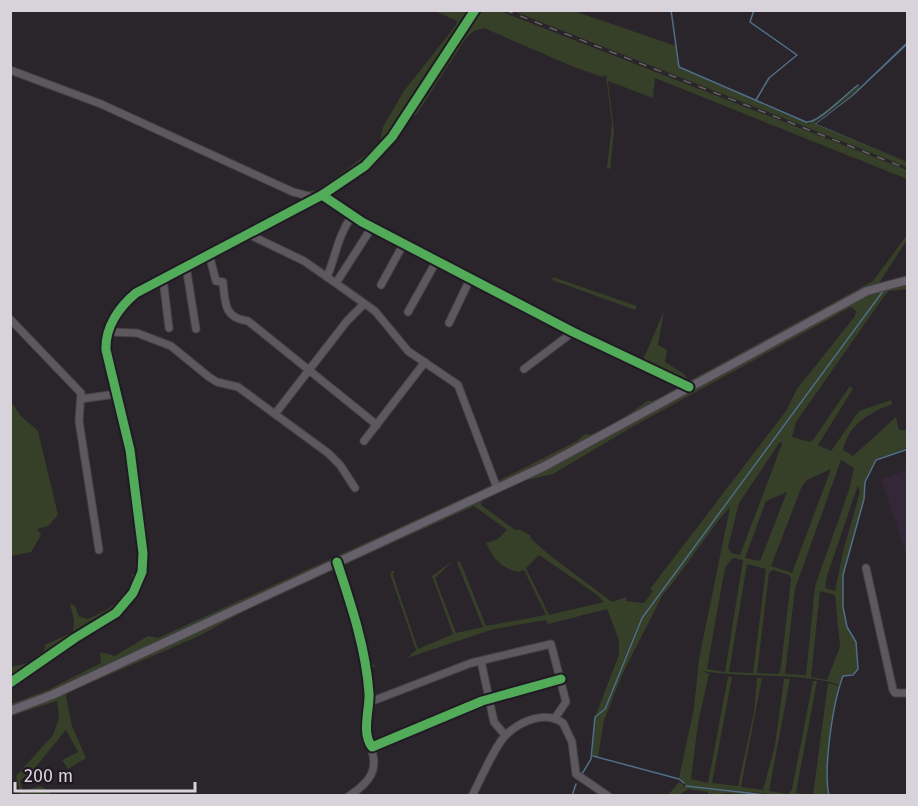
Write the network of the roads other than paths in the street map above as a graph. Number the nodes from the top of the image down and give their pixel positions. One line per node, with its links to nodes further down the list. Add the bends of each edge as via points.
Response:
1 (475, 10): 3 (street, via 380,152)
2 (10, 70): 3 (street, via 72,92 293,192)
3 (319, 197): 4 (street); 6 (street)
4 (352, 216): 5 (street); 11 (street, via 339,237)
5 (372, 227): 7 (street); 15 (street)
6 (248, 234): 8 (street); 11 (street, via 304,261)
7 (404, 243): 9 (street); 16 (street)
8 (209, 254): 10 (street); 27 (street, via 216,281 223,282 229,314 236,320 248,321)
9 (437, 260): 12 (street); 18 (street)
10 (186, 266): 13 (street); 22 (street)
11 (327, 277): 15 (street)
12 (471, 277): 20 (street); 24 (street)
13 (163, 279): 21 (street); 23 (street, via 128,300)
14 (908, 280): 28 (main road, via 867,291)
15 (336, 283): 17 (street)
16 (381, 285)
17 (364, 304): 25 (street, via 384,320 408,351); 27 (street)
18 (408, 312)
19 (10, 319): 30 (street, via 76,386)
20 (449, 323)
21 (169, 328)
22 (196, 329)
23 (109, 332): 29 (street, via 106,350); 31 (street, via 137,333 171,346 209,377 238,387)
24 (573, 332): 26 (street); 28 (street)
25 (425, 362): 32 (street); 35 (street, via 458,385)
26 (524, 369)
27 (309, 370): 31 (street); 32 (street)
28 (689, 387): 35 (main road, via 543,467)
29 (116, 394): 30 (street); 41 (street, via 134,474 143,552 138,583 116,613)
30 (81, 399): 36 (street, via 79,421)
31 (275, 414): 34 (street, via 328,453)
32 (377, 425): 33 (street)
33 (364, 441)
34 (355, 488)
35 (496, 488): 37 (main road)
36 (99, 550)
37 (338, 562): 44 (street, via 365,659); 45 (main road)
38 (866, 568): 42 (street, via 893,690)
39 (481, 661): 40 (street, via 552,644); 43 (street); 44 (street)
40 (561, 679): 43 (street); 46 (street, via 566,702)
41 (10, 683)
42 (908, 693)
43 (490, 699): 47 (street, via 494,722); 48 (street, via 380,745 372,747)
44 (370, 702): 48 (street)
45 (10, 711)
46 (555, 717): 47 (street, via 537,718); 51 (street, via 563,723 572,742 576,774)
47 (505, 735): 50 (street)
48 (369, 742): 49 (street, via 375,769 367,783)
49 (349, 795)
50 (472, 795)
51 (608, 795)

